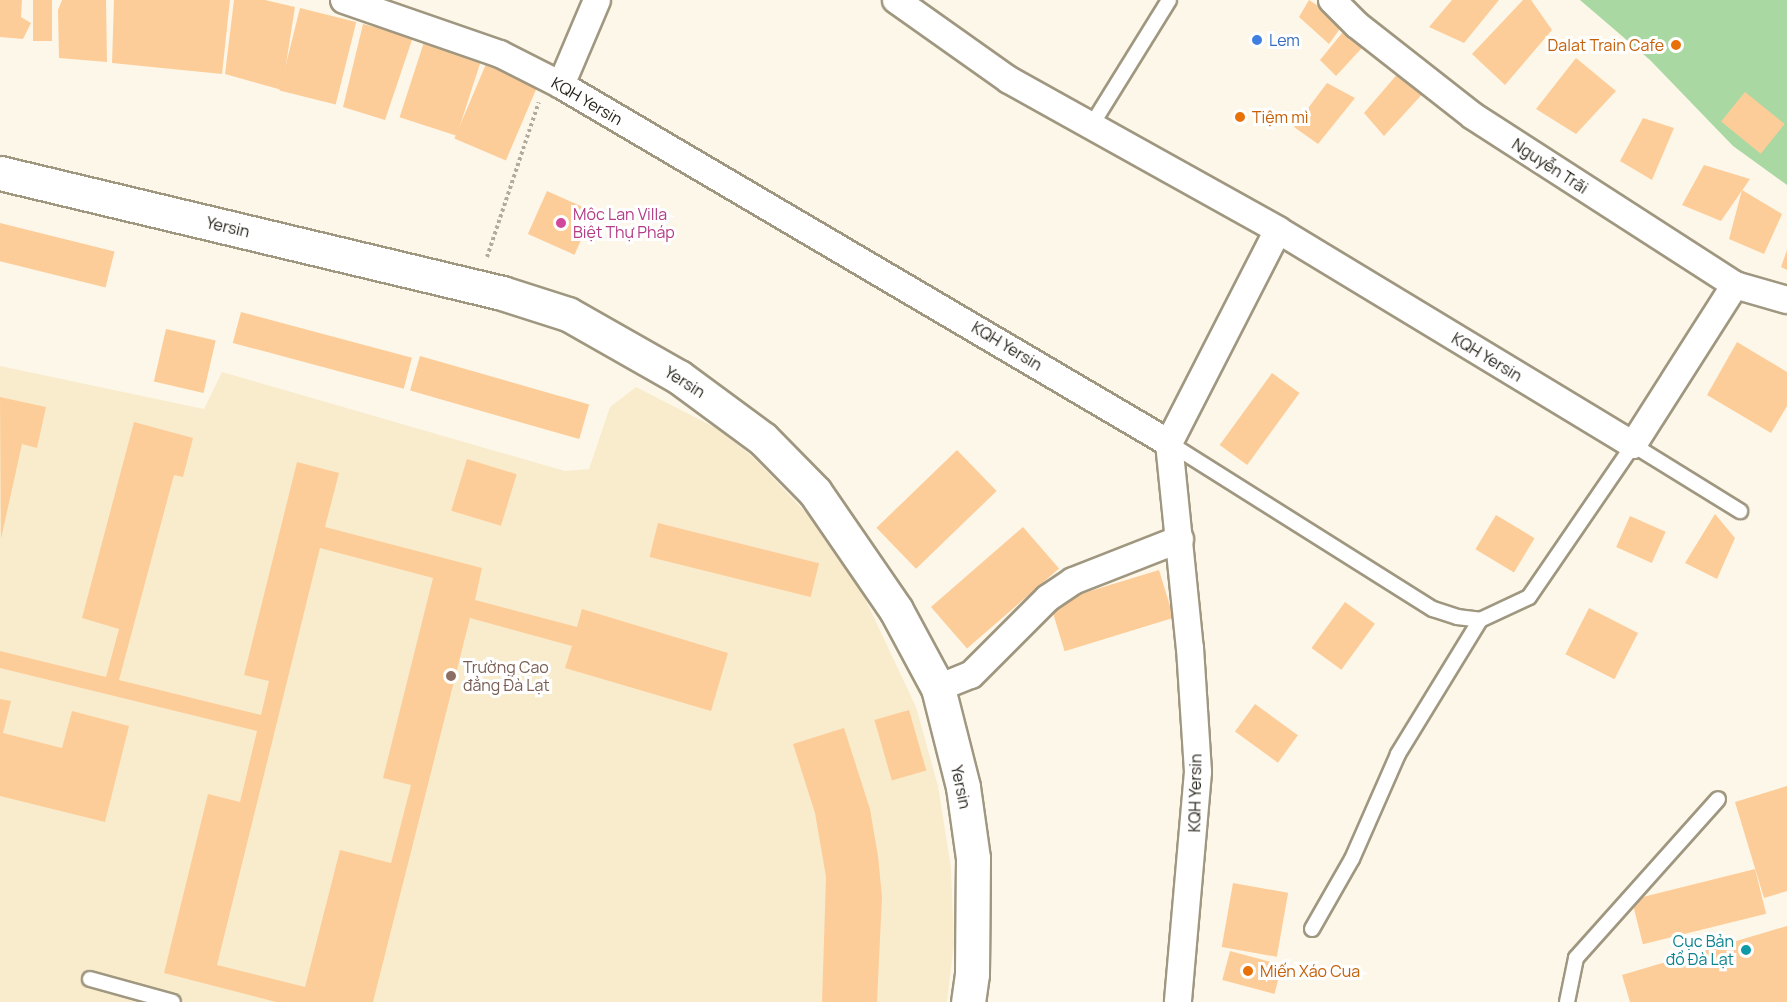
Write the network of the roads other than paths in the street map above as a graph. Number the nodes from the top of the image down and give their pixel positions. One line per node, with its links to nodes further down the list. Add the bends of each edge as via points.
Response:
1 (345, 0): 6 (street, KQH Yersin)
2 (597, 0): 7 (street)
3 (896, 0): 8 (street, KQH Yersin, via 1009,80)
4 (1169, 0): 8 (lane)
5 (1332, 0): 11 (street, Nguyễn Trãi, via 1357,25 1473,116)
6 (382, 6): 7 (street, KQH Yersin, via 500,54)
7 (554, 81): 13 (street, KQH Yersin)
8 (1090, 126): 10 (street, KQH Yersin)
9 (0, 173): 18 (street, Yersin, via 502,293 568,314 621,342 717,402 763,439 815,492 896,610)
10 (1278, 230): 13 (street); 14 (street, KQH Yersin)
11 (1735, 285): 12 (street, Nguyễn Trãi); 14 (street)
12 (1787, 300)
13 (1169, 443): 16 (street, KQH Yersin); 17 (lane, via 1433,609)
14 (1633, 445): 15 (lane, KQH Yersin); 17 (lane, via 1528,597)
15 (1740, 512)
16 (1180, 539): 18 (street, via 1073,581 1048,598 971,675); 24 (street, KQH Yersin, via 1198,772)
17 (1480, 620): 20 (lane, via 1398,754 1352,859)
18 (938, 688): 23 (street, Yersin, via 963,787 973,858 972,974)
19 (1718, 799): 25 (lane, via 1576,958)
20 (1312, 929)
21 (90, 979): 22 (lane)
22 (173, 1002)
23 (968, 1002)
24 (1178, 1002)
25 (1566, 1002)

